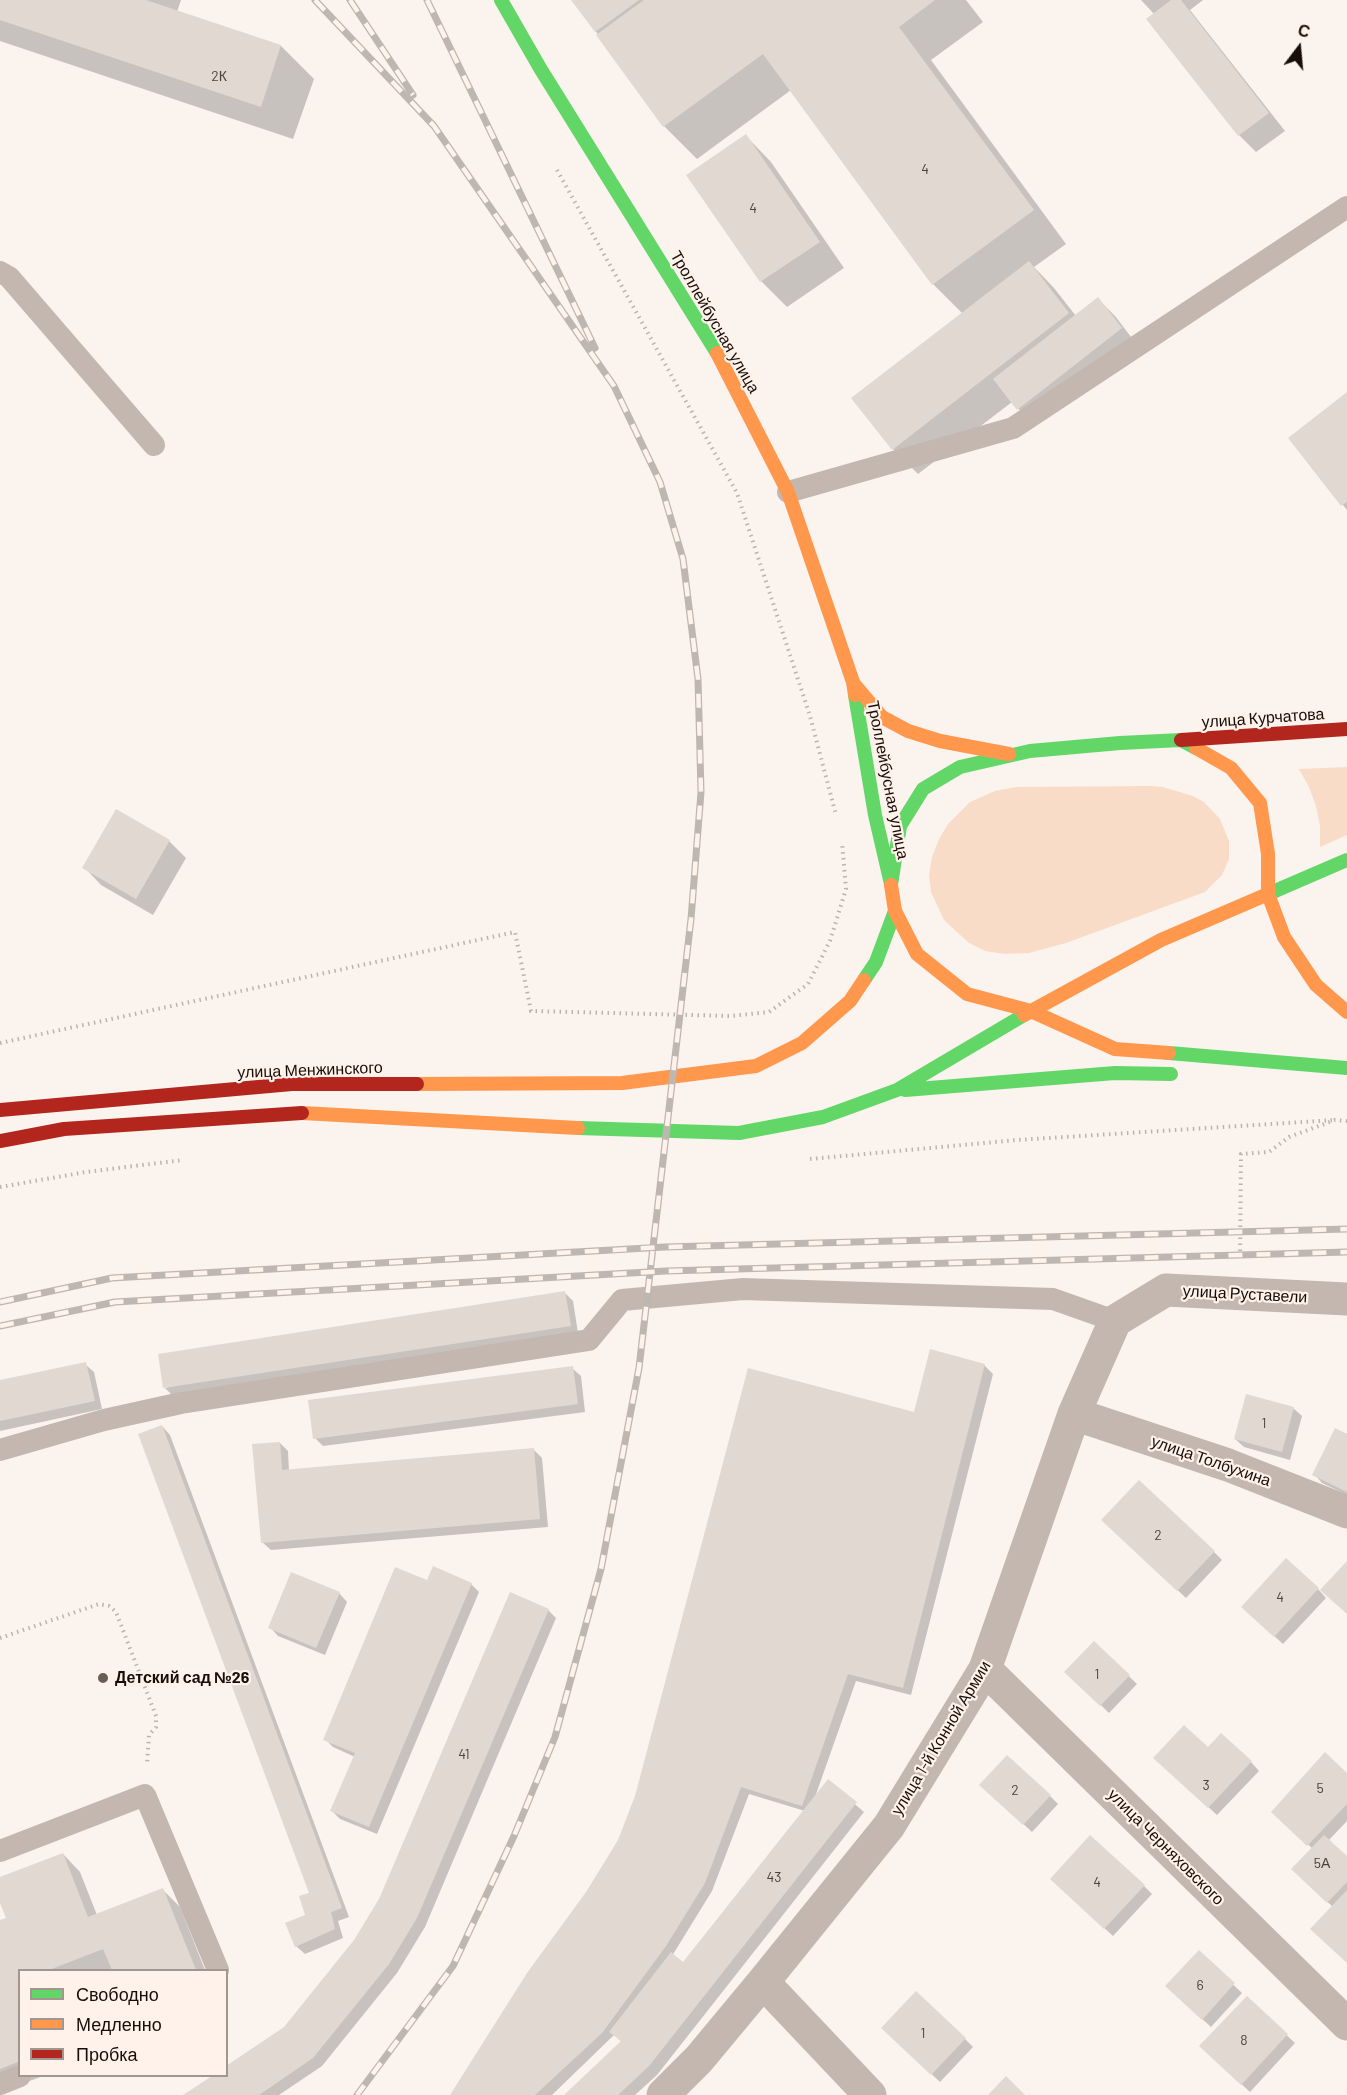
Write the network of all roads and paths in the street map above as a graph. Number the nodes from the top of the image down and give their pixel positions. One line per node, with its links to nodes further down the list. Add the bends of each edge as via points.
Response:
1 (501, 0): 6 (main road, Троллейбусная улица, via 717,353)
2 (553, 162): 11 (path, via 737,493 810,716)
3 (1347, 207): 6 (lane, via 1013,429)
4 (0, 272): 5 (lane, via 9,277)
5 (154, 445)
6 (788, 492): 7 (main road, Троллейбусная улица)
7 (853, 682): 10 (main road, Троллейбусная улица, via 882,717 908,731); 14 (main road, Троллейбусная улица)
8 (1347, 729): 9 (main road, улица Курчатова)
9 (1181, 740): 10 (main road, улица Курчатова); 15 (main road, via 1231,768 1260,803 1268,854)
10 (1010, 754): 14 (main road, via 960,767 922,789 900,826)
11 (838, 825)
12 (841, 836): 19 (path, via 846,889 830,941 808,984 769,1012 731,1017 531,1011 514,932)
13 (1347, 860): 15 (main road)
14 (891, 885): 16 (main road)
15 (1268, 894): 17 (main road, via 1161,940); 18 (main road, via 1284,937 1316,986)
16 (895, 910): 17 (main road, via 917,954 967,994); 25 (main road, улица Менжинского, via 876,962 850,1001 802,1043 756,1066 622,1083 292,1084)
17 (1031, 1011): 20 (main road, via 1115,1049); 24 (main road)
18 (1347, 1012)
19 (0, 1043)
20 (1347, 1068)
21 (1184, 1074): 24 (main road, via 1115,1073)
22 (1254, 1074): 23 (main road)
23 (1347, 1075)
24 (897, 1090): 28 (main road, via 823,1117 739,1133 293,1113 64,1129)
25 (1, 1110)
26 (1335, 1120): 27 (path); 30 (path, via 1017,1140); 32 (path, via 1289,1137 1269,1152 1241,1154)
27 (1347, 1121)
28 (0, 1141)
29 (191, 1159): 31 (path)
30 (809, 1159)
31 (0, 1187)
32 (1238, 1294): 33 (street, улица Руставели); 34 (street, улица Руставели, via 1166,1290)
33 (1347, 1299)
34 (1114, 1321): 35 (street, улица 1-й Конной Армии); 36 (lane, via 1053,1299 743,1289 622,1300 589,1340 181,1403)
35 (1074, 1414): 37 (street, улица Толбухина, via 1228,1465); 39 (street, улица 1-й Конной Армии)
36 (0, 1450)
37 (1347, 1512)
38 (0, 1638): 40 (path, via 99,1604 116,1612 156,1716 156,1727 148,1735)
39 (985, 1669): 43 (street, улица 1-й Конной Армии, via 889,1826); 44 (street, улица Черняховского)
40 (145, 1795): 41 (lane); 42 (lane)
41 (0, 1851)
42 (217, 1969)
43 (764, 1982): 47 (street, улица 1-й Конной Армии); 48 (street)
44 (1347, 2024)
45 (18, 2077): 46 (lane)
46 (0, 2084)
47 (663, 2095)
48 (870, 2095)

